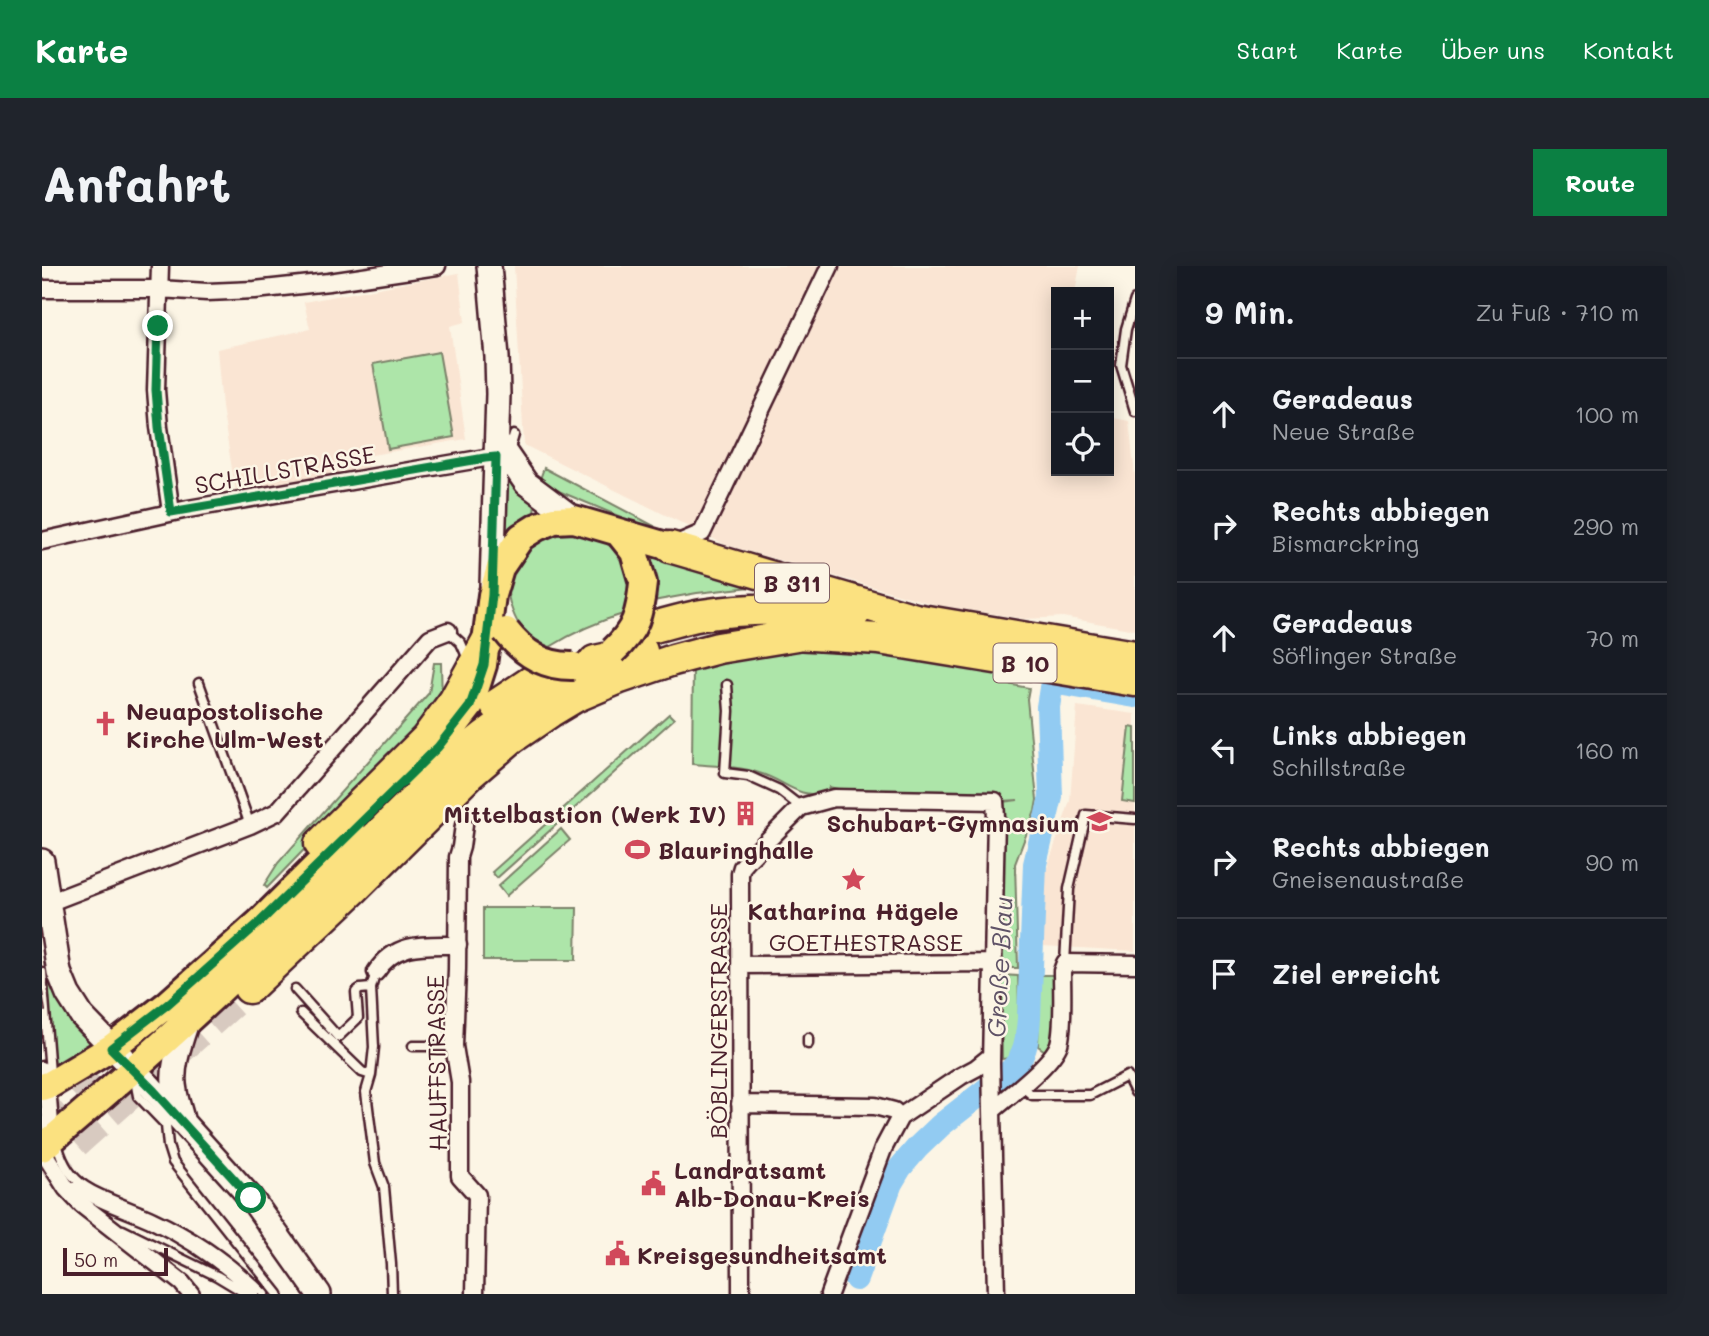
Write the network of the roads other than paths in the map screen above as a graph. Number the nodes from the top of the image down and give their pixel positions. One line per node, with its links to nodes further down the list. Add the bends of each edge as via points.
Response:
1 (160, 266): 7 (street)
2 (437, 266): 5 (street)
3 (489, 266): 10 (street)
4 (830, 266): 14 (street)
5 (393, 269): 7 (street, via 255,290)
6 (42, 289): 7 (street)
7 (159, 289): 11 (street, via 156,390)
8 (1135, 300): 9 (lane, via 1121,365)
9 (1135, 411)
10 (505, 450): 11 (street, SCHILLSTRASSE, via 485,458); 12 (street, via 526,483); 18 (street)
11 (171, 512): 15 (street, SCHILLSTRASSE)
12 (574, 519): 13 (main road, B 311); 18 (main road, B 311, via 554,520 520,537 499,568)
13 (619, 533): 16 (main road, B 311); 25 (main road, bridge, via 640,568 640,610 630,634)
14 (702, 533): 16 (street); 17 (street)
15 (42, 541)
16 (670, 547): 17 (highway, B 311)
17 (718, 561): 19 (highway, B 311)
18 (492, 595): 23 (main road)
19 (915, 618): 20 (highway, B 10, via 743,611); 24 (highway, B 10)
20 (654, 627)
21 (448, 631): 26 (lane, via 461,643); 34 (street, via 430,638 277,812)
22 (797, 635): 25 (highway, B 311, via 729,635); 28 (highway, B 10, via 879,639); 46 (highway, B 10, via 673,660 575,697 550,712 469,775)
23 (497, 636): 25 (main road, bridge, via 542,662 555,665); 26 (highway); 53 (main road, via 470,706 438,747 231,949)
24 (1135, 656)
25 (594, 659): 50 (main road, B 311, via 503,719 448,764)
26 (471, 669): 36 (highway, via 426,738)
27 (538, 677): 31 (highway)
28 (1135, 681)
29 (199, 682): 34 (lane)
30 (727, 685): 32 (lane, via 725,773 748,776 779,790)
31 (496, 705)
32 (801, 807): 40 (street, via 834,798 995,801); 43 (street, BÖBLINGERSTRASSE, via 742,867)
33 (1135, 819): 41 (lane, via 1086,815 1069,889)
34 (250, 825): 38 (street)
35 (464, 825): 39 (street, HAUFFSTRASSE, via 458,858)
36 (320, 844)
37 (42, 862): 38 (street)
38 (45, 903): 53 (street, via 62,981 82,1016)
39 (457, 945): 45 (street, via 409,947 390,956); 52 (street, HAUFFSTRASSE)
40 (993, 963): 43 (street, GOETHESTRASSE); 54 (street)
41 (1065, 963): 42 (street); 58 (street, via 1059,1045)
42 (1135, 964)
43 (740, 965): 60 (street, BÖBLINGERSTRASSE)
44 (42, 972): 57 (lane)
45 (376, 972): 47 (lane)
46 (249, 988)
47 (371, 988): 48 (lane, via 353,992 358,1018 338,1037); 56 (lane)
48 (295, 989)
49 (301, 1013): 56 (lane, via 362,1072)
50 (188, 1019): 55 (main road, B 311); 63 (street, via 174,1075)
51 (413, 1046): 52 (lane)
52 (454, 1046): 74 (street, HAUFFSTRASSE, via 460,1082 460,1176 477,1195)
53 (111, 1048): 55 (street); 57 (main road)
54 (991, 1060): 61 (street); 62 (street)
55 (134, 1070): 63 (street); 64 (main road, B 311); 71 (lane, via 138,1096 166,1125 173,1161)
56 (371, 1075): 73 (lane, via 366,1092 375,1163 384,1187)
57 (45, 1081): 64 (lane)
58 (1021, 1086): 59 (lane, via 1032,1095 1090,1095 1127,1076); 61 (street)
59 (1135, 1091)
60 (740, 1104): 62 (street, via 875,1106); 75 (street, BÖBLINGERSTRASSE)
61 (993, 1106): 77 (street)
62 (900, 1117): 76 (street, via 883,1149)
63 (184, 1125): 72 (street, via 251,1198)
64 (47, 1144): 65 (street); 70 (lane, via 90,1190 185,1233 220,1255)
65 (65, 1179): 66 (street, via 66,1188); 69 (lane, via 90,1197 188,1244)
66 (98, 1218): 67 (street); 68 (lane)
67 (191, 1294)
68 (247, 1294)
69 (254, 1294)
70 (264, 1294)
71 (278, 1294)
72 (319, 1294)
73 (392, 1294)
74 (475, 1294)
75 (741, 1294)
76 (829, 1294)
77 (996, 1294)

